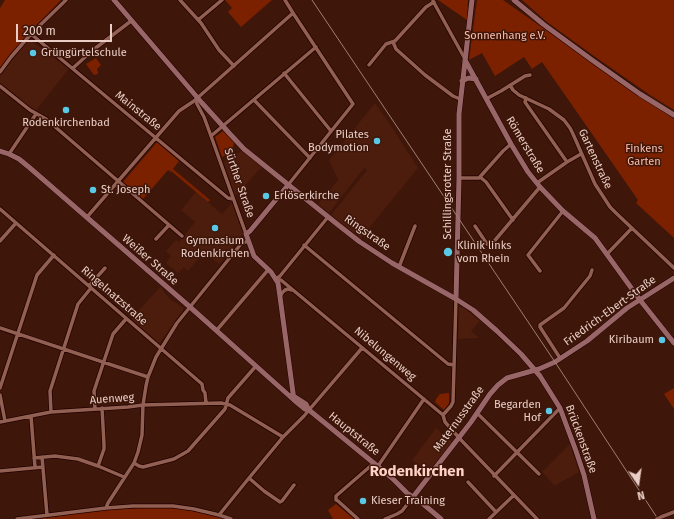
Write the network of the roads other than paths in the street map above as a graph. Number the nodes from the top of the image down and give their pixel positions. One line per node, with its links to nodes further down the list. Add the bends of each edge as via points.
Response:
1 (66, 0): 12 (street)
2 (114, 0): 11 (street, Sürther Straße)
3 (180, 0): 10 (street)
4 (222, 0): 10 (street)
5 (285, 0): 9 (street)
6 (472, 0): 14 (street, Schillingsrotter Straße)
7 (514, 0): 34 (street, via 592,60)
8 (433, 1): 13 (street); 16 (street, Römerstraße)
9 (293, 13): 15 (street); 19 (street)
10 (198, 20): 19 (street, via 220,52)
11 (131, 21): 20 (street, via 92,50); 28 (street, Sürther Straße)
12 (31, 34): 20 (street, Mainstraße); 21 (street)
13 (393, 42): 18 (street, via 386,44 370,64); 30 (street, via 396,49 425,76)
14 (467, 46): 16 (street); 17 (street, Schillingsrotter Straße)
15 (316, 47): 22 (street); 36 (street, via 353,104)
16 (459, 47): 17 (street, Römerstraße)
17 (465, 60): 24 (street, Römerstraße); 25 (street, Schillingsrotter Straße)
18 (376, 65)
19 (234, 66): 28 (street)
20 (73, 68): 38 (street, Mainstraße)
21 (0, 72)
22 (284, 74): 32 (street); 36 (street)
23 (530, 75): 26 (street)
24 (476, 79): 25 (street, via 466,78); 31 (street, Römerstraße)
25 (462, 81): 30 (street, Schillingsrotter Straße)
26 (510, 85): 29 (street, Gartenstraße, via 516,93); 31 (street)
27 (0, 86): 33 (street)
28 (198, 98): 35 (street, Ringstraße); 37 (street, Sürther Straße, via 197,104); 38 (street, via 180,111)
29 (526, 98): 42 (street, Gartenstraße, via 549,109 564,120); 44 (street, via 525,102)
30 (460, 99): 46 (street, Schillingsrotter Straße)
31 (486, 99): 39 (street, Römerstraße)
32 (254, 100): 35 (street); 43 (street)
33 (36, 114): 41 (street); 47 (street, via 46,119)
34 (674, 115)
35 (223, 127): 37 (street); 48 (street, Ringstraße, via 244,149)
36 (331, 131): 43 (street)
37 (211, 136): 50 (street, Sürther Straße)
38 (157, 138): 47 (street); 50 (street, Mainstraße)
39 (511, 144): 45 (street); 49 (street, Römerstraße)
40 (0, 151): 41 (street, Weißer Straße)
41 (9, 154): 53 (street, Weißer Straße, via 30,168)
42 (581, 154): 44 (street); 60 (street, Gartenstraße, via 602,196)
43 (310, 158): 48 (street)
44 (566, 162): 49 (street)
45 (480, 177): 46 (street); 55 (street)
46 (459, 178): 80 (street, Schillingsrotter Straße)
47 (118, 181): 53 (street); 57 (street)
48 (288, 185): 54 (street, Ringstraße); 61 (street)
49 (538, 185): 52 (street, Römerstraße); 55 (street)
50 (233, 200): 61 (street, Sürther Straße)
51 (0, 209): 56 (street, Ringelnatzstraße)
52 (563, 211): 67 (street, Römerstraße, via 595,238); 74 (street, via 528,255)
53 (87, 217): 82 (street, Weißer Straße)
54 (328, 217): 66 (street); 69 (street, Ringstraße, via 360,242)
55 (513, 220): 59 (street, via 491,245 487,244)
56 (16, 222): 64 (street); 68 (street, Ringelnatzstraße)
57 (169, 225): 62 (street); 63 (street)
58 (415, 226): 69 (street)
59 (475, 226)
60 (632, 228): 67 (street); 71 (street, Gartenstraße)
61 (246, 234): 65 (street, Sürther Straße)
62 (182, 236)
63 (156, 239)
64 (0, 241)
65 (248, 241): 72 (street, Sürther Straße, via 254,256); 82 (street, via 241,244)
66 (304, 245): 76 (street); 93 (street, via 448,364)
67 (608, 254): 81 (street, Römerstraße)
68 (54, 255): 77 (street, Ringelnatzstraße); 86 (street, via 37,276)
69 (399, 267): 80 (street, Ringstraße)
70 (105, 268): 77 (street)
71 (674, 268)
72 (268, 270): 76 (street, Sürther Straße); 85 (street)
73 (592, 270): 91 (street, via 564,308 540,326)
74 (540, 271)
75 (674, 278): 81 (street, Friedrich-Ebert-Straße)
76 (276, 279): 78 (street, Nibelungenweg); 79 (street, Sürther Straße)
77 (90, 287): 83 (street, Ringelnatzstraße); 88 (street, via 78,304)
78 (293, 290): 79 (street, via 285,290); 89 (street, Nibelungenweg)
79 (280, 297): 97 (street, Sürther Straße)
80 (456, 299): 93 (street, Schillingsrotter Straße); 95 (street, Ringstraße, via 497,331)
81 (640, 300): 87 (street, Römerstraße); 91 (street, Friedrich-Ebert-Straße)
82 (190, 307): 85 (street, Weißer Straße); 90 (street)
83 (126, 319): 90 (street, Ringelnatzstraße); 92 (street, via 113,334)
84 (0, 328): 86 (street)
85 (216, 331): 94 (street, Weißer Straße)
86 (18, 334): 88 (street); 98 (street)
87 (674, 343)
88 (64, 348): 92 (street); 111 (street, via 50,391)
89 (362, 348): 102 (street, Nibelungenweg); 110 (street)
90 (161, 349): 96 (street); 104 (street, Ringelnatzstraße, via 202,384)
91 (558, 360): 95 (street, Maternusstraße)
92 (104, 362): 96 (street); 109 (street, via 94,391)
93 (454, 365): 113 (street, Schillingsrotter Straße, via 452,404)
94 (256, 366): 99 (street, Weißer Straße); 105 (street, via 228,398)
95 (535, 371): 108 (street, Brückenstraße); 112 (street, Maternusstraße, via 502,382 491,391)
96 (148, 377): 106 (street)
97 (292, 387): 99 (street, via 287,391); 101 (street, Sürther Straße); 103 (street, Hauptstraße)
98 (0, 388)
99 (283, 390): 101 (street, Weißer Straße)
100 (0, 394): 115 (street)
101 (293, 398): 103 (street, Hauptstraße); 110 (street, Hauptstraße)
102 (424, 399): 113 (street, Nibelungenweg); 123 (street)
103 (300, 400): 110 (street, Hauptstraße)
104 (206, 403): 105 (street, Auenweg); 106 (street, Auenweg)
105 (226, 404): 117 (street); 122 (street, via 225,409 183,454 174,459 142,467)
106 (143, 405): 107 (street, Auenweg); 122 (street, via 140,445)
107 (102, 408): 109 (street, Auenweg); 124 (street, via 104,449)
108 (560, 408): 119 (street); 148 (street, Brückenstraße, via 584,475)
109 (95, 409): 111 (street, Auenweg)
110 (309, 410): 117 (street); 123 (street, Hauptstraße)
111 (51, 412): 114 (street, Auenweg)
112 (477, 413): 118 (street, Maternusstraße); 119 (street)
113 (443, 415): 118 (street, Nibelungenweg, via 445,422)
114 (30, 416): 115 (street, Auenweg); 121 (street)
115 (5, 421): 116 (street, Auenweg)
116 (0, 422)
117 (283, 437): 131 (street)
118 (459, 438): 129 (street, Nibelungenweg); 135 (street, Maternusstraße)
119 (518, 452): 128 (street); 129 (street)
120 (42, 457): 121 (street); 124 (street, via 78,459); 126 (street)
121 (34, 458): 125 (street)
122 (134, 463): 130 (street)
123 (376, 464): 135 (street, Hauptstraße); 144 (street, via 336,496 338,501)
124 (98, 466): 130 (street)
125 (35, 467): 126 (street); 127 (street)
126 (43, 467): 139 (street)
127 (0, 471)
128 (540, 474)
129 (494, 476): 134 (street, Nibelungenweg)
130 (124, 477): 136 (street)
131 (248, 478): 133 (street, via 280,502); 140 (street)
132 (468, 482): 137 (street)
133 (294, 485)
134 (514, 496): 137 (street); 147 (street, Nibelungenweg)
135 (413, 497): 141 (street, Hauptstraße); 145 (street, via 402,511)
136 (106, 508): 139 (street); 140 (street, via 173,506)
137 (496, 512): 146 (street)
138 (674, 512): 149 (street, bridge)
139 (47, 515): 142 (street)
140 (220, 515): 143 (street)
141 (437, 518)
142 (17, 519)
143 (231, 519)
144 (358, 519)
145 (385, 519)
146 (489, 519)
147 (536, 519)
148 (594, 519)
149 (657, 519)

